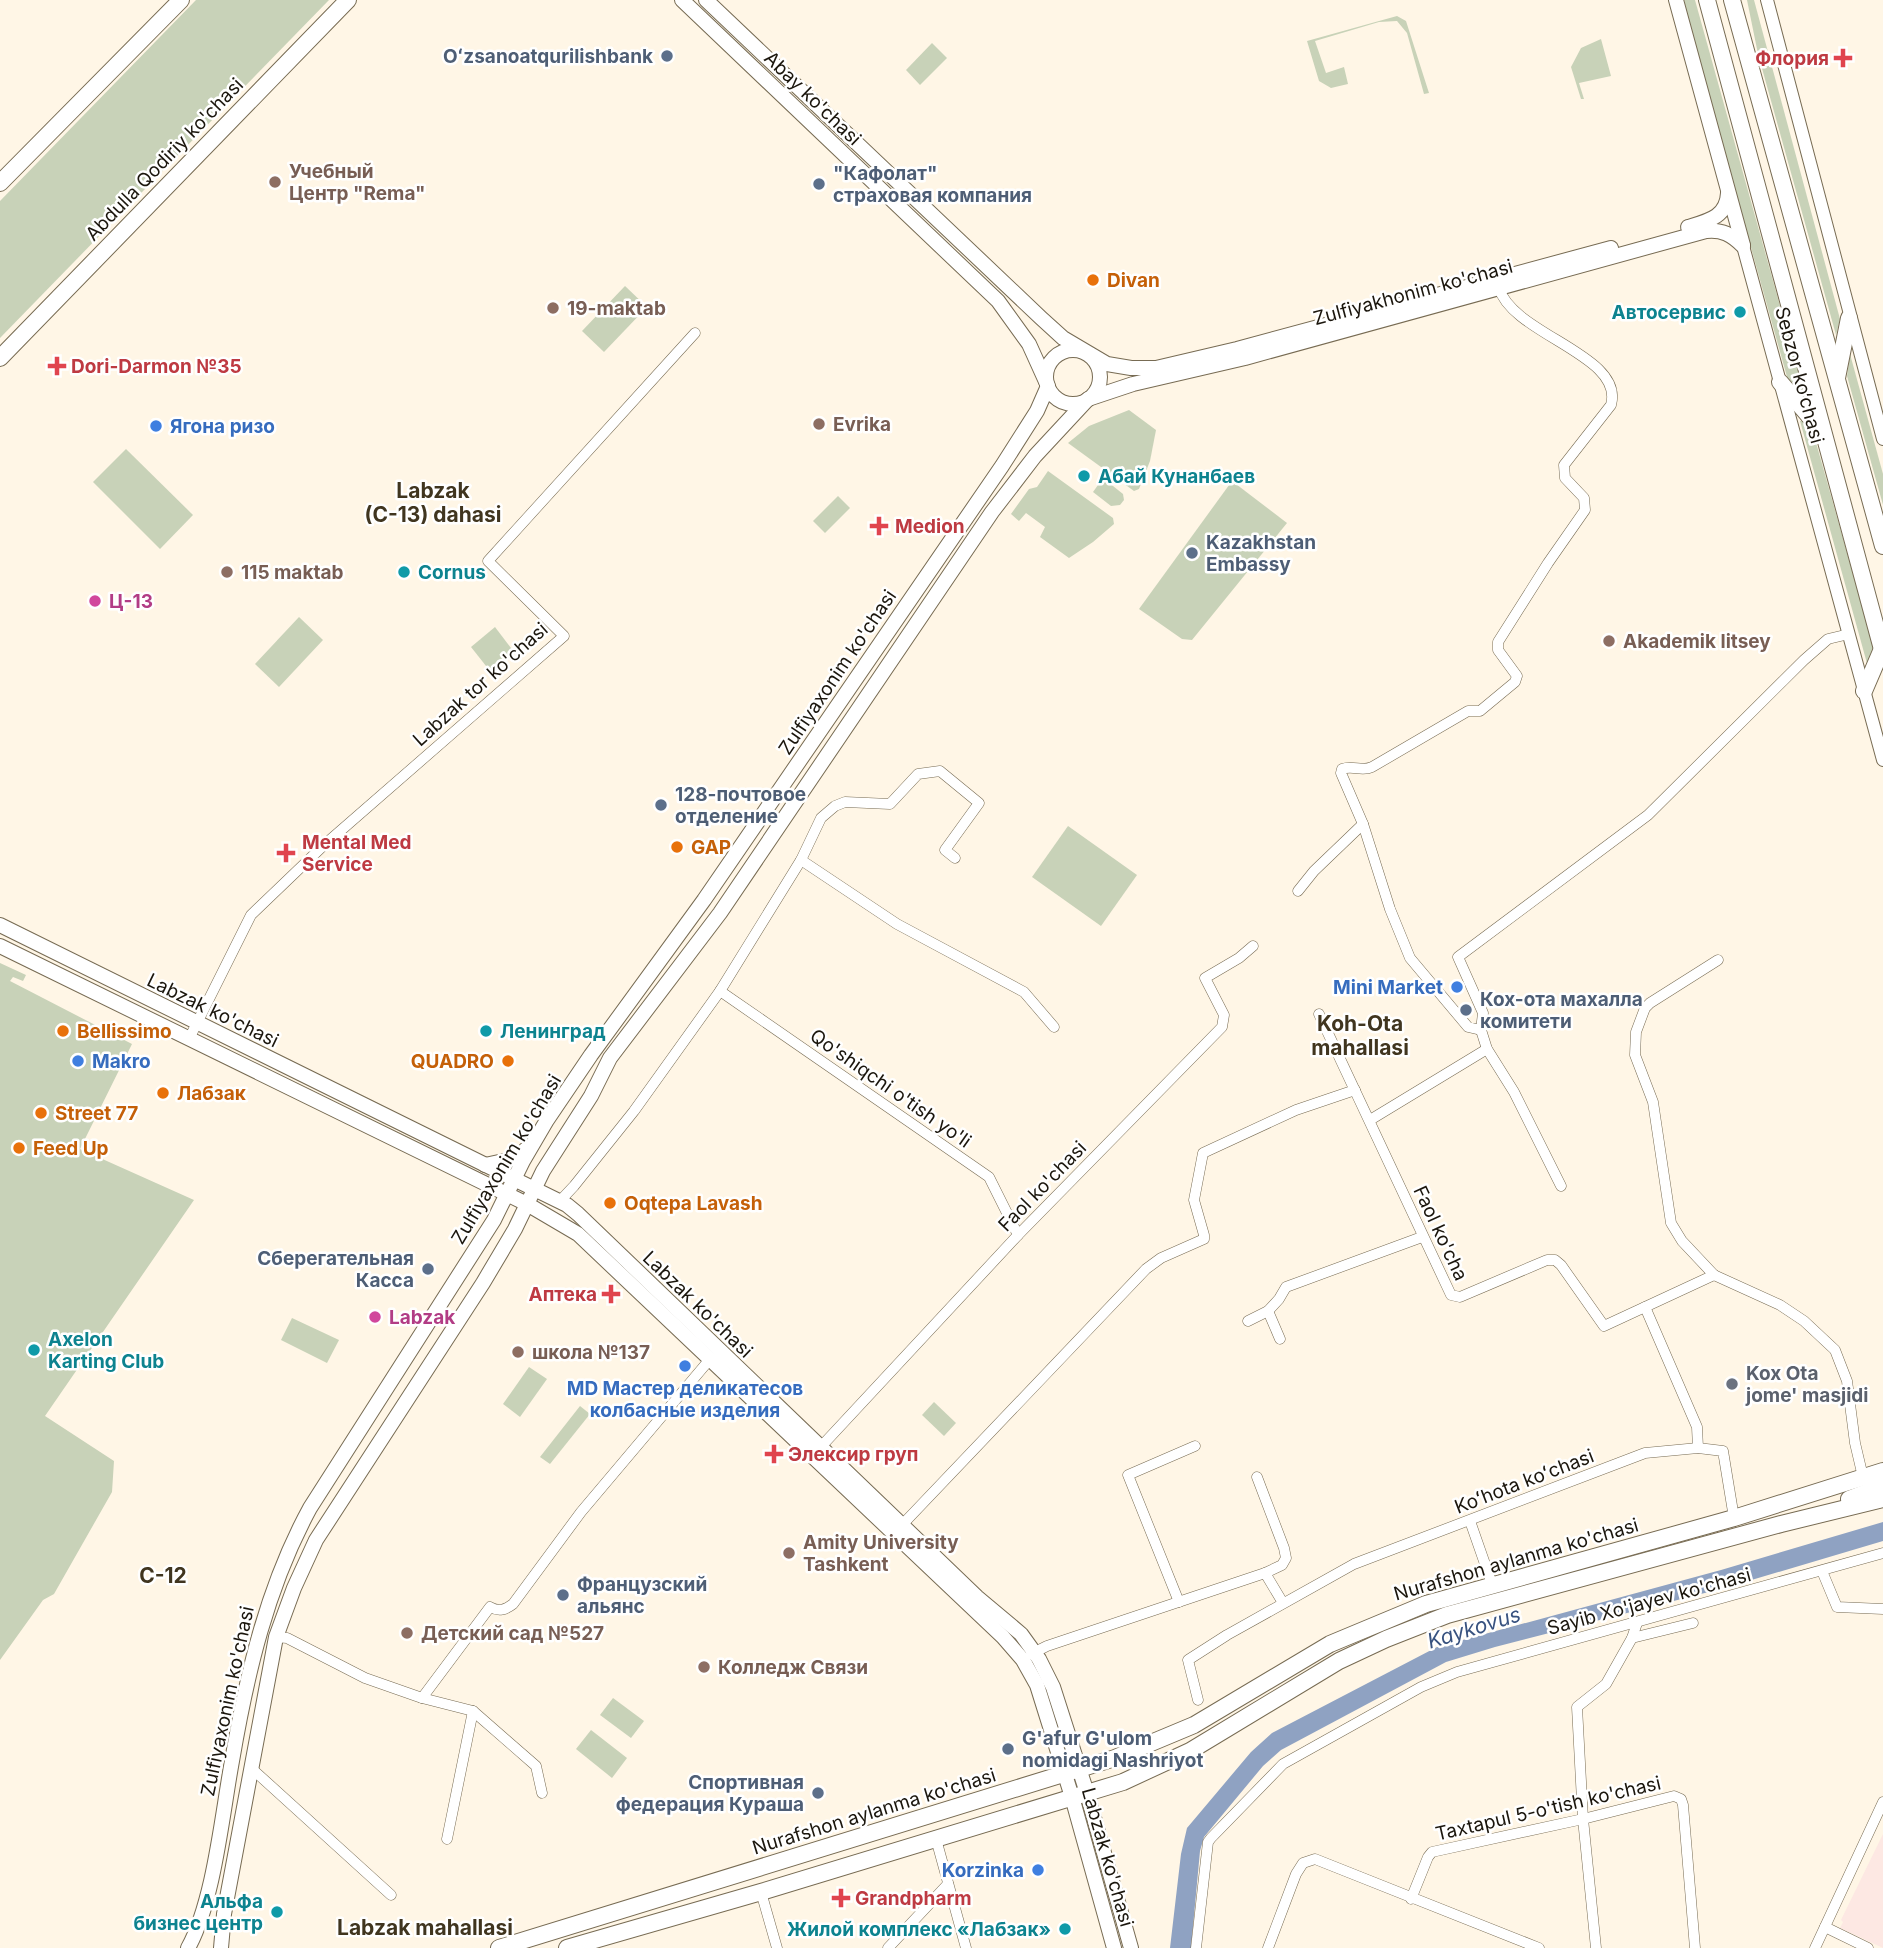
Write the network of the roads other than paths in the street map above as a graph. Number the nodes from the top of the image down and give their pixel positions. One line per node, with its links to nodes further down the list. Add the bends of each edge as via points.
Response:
1 (181, 0): 13 (main road)
2 (348, 0): 19 (main road, Abdulla Qodiriy ko'chasi)
3 (682, 0): 12 (main road, Abay ko'chasi)
4 (706, 0): 11 (main road, Abay ko'chasi)
5 (1676, 0): 14 (main road, Sebzor ko‘chasi)
6 (1707, 0): 25 (main road, Sebzor ko‘chasi)
7 (1732, 0): 10 (main road, Sebzor ko‘chasi)
8 (1739, 0): 10 (main road)
9 (1767, 0): 17 (street)
10 (1738, 21): 21 (main road, Sebzor ko‘chasi)
11 (880, 165): 12 (main road); 20 (main road, Abay ko'chasi, via 1041,318)
12 (870, 179): 23 (main road, Abay ko'chasi, via 998,301 1029,344)
13 (0, 183)
14 (1728, 193): 15 (main road, Sebzor ko‘chasi); 20 (main road, Zulfiyakhonim ko'chasi, via 1721,213 1704,222 1237,349 1146,369 1107,363)
15 (1743, 246): 16 (main road, Zulfiyakhonim ko'chasi, via 1728,234 1706,232); 22 (street, Sebzor ko‘chasi)
16 (1499, 288): 24 (main road, Zulfiyakhonim ko'chasi); 34 (street, via 1508,307 1588,361 1609,381 1611,405 1564,465 1565,478 1584,498 1586,510 1498,642 1498,650 1517,676 1515,682 1479,711 1468,711 1372,767 1342,769)
17 (1849, 318): 21 (main road); 26 (street)
18 (695, 333): 46 (street, Labzak tor ko'chasi, via 488,561 564,636 323,846 251,915)
19 (3, 353)
20 (1086, 353): 23 (main road, via 1068,350 1059,354 1048,368); 24 (main road, via 1100,375 1095,393)
21 (1836, 380): 27 (main road, Sebzor ko‘chasi)
22 (1780, 382): 25 (main road); 30 (street, Sebzor ko‘chasi)
23 (1048, 386): 24 (main road, via 1065,402); 53 (main road, Zulfiyaxonim ko'chasi, via 1002,466)
24 (1088, 399): 57 (main road, Zulfiyaxonim ko'chasi, via 992,512 720,913 610,1058)
25 (1825, 434): 28 (main road, Sebzor ko‘chasi)
26 (1883, 439)
27 (1875, 517): 28 (main road); 29 (main road, Sebzor ko‘chasi)
28 (1849, 525): 31 (main road, Sebzor ko‘chasi)
29 (1883, 546)
30 (1849, 634): 32 (street, Sebzor ko‘chasi); 48 (street, via 1828,639 1804,660 1648,815 1458,957 1483,1013)
31 (1882, 651): 32 (main road)
32 (1864, 691): 33 (street, Sebzor ko‘chasi)
33 (1883, 760)
34 (1363, 824): 37 (street); 48 (street, via 1410,958 1468,1027)
35 (955, 858): 36 (street, via 946,849 979,803 940,771 918,774 890,804 835,806 821,818)
36 (801, 860): 44 (street); 47 (street, via 897,924 1024,992)
37 (1298, 891)
38 (0, 925): 39 (main road, Labzak ko'chasi)
39 (24, 938): 42 (main road); 46 (main road, Labzak ko'chasi)
40 (0, 946): 42 (main road, Labzak ko'chasi)
41 (1253, 946): 61 (street, Faol ko'chasi, via 1205,978 1224,1015 1222,1027)
42 (16, 954): 49 (main road, Labzak ko'chasi)
43 (1718, 960): 63 (street, via 1650,1003 1635,1041 1635,1055 1653,1102 1671,1223)
44 (720, 991): 59 (street, via 634,1111); 61 (street, Qo'shiqchi o'tish yo'li, via 989,1177)
45 (1320, 1014): 51 (street, Faol ko'cha)
46 (197, 1023): 49 (street, Labzak tor ko'chasi); 54 (main road, Labzak ko'chasi)
47 (1054, 1027)
48 (1480, 1030): 50 (street)
49 (189, 1039): 58 (main road, Labzak ko'chasi)
50 (1487, 1049): 52 (street); 56 (street, via 1514,1091)
51 (1355, 1090): 52 (street, Faol ko'cha); 82 (street, via 1296,1110 1203,1153 1194,1200 1204,1239 1146,1269)
52 (1370, 1120): 62 (street, Faol ko'cha)
53 (538, 1135): 54 (main road, via 518,1158); 55 (main road, Zulfiyaxonim ko'chasi)
54 (485, 1165): 55 (main road, Labzak ko'chasi)
55 (514, 1179): 57 (main road, Labzak ko'chasi); 58 (main road, Zulfiyaxonim ko'chasi)
56 (1561, 1185)
57 (535, 1189): 59 (main road, Labzak ko'chasi); 60 (main road, Zulfiyaxonim ko'chasi)
58 (506, 1194): 60 (main road, Labzak ko'chasi); 76 (main road, Zulfiyaxonim ko'chasi, via 494,1220)
59 (559, 1202): 71 (main road, Labzak ko'chasi, via 578,1214)
60 (527, 1205): 68 (main road, Labzak ko'chasi, via 578,1234); 78 (main road, Zulfiyaxonim ko'chasi, via 483,1283)
61 (1018, 1235): 71 (street, Faol ko'chasi)
62 (1422, 1237): 64 (street, Faol ko'cha, via 1454,1296 1551,1259 1561,1265 1604,1326); 65 (street, via 1286,1287)
63 (1714, 1275): 64 (street, Faol ko'cha); 74 (street, via 1780,1305 1835,1350 1847,1381)
64 (1645, 1307): 70 (street, via 1697,1427)
65 (1268, 1311): 66 (street); 67 (street)
66 (1248, 1321)
67 (1280, 1339)
68 (710, 1358): 71 (main road, Labzak ko'chasi); 98 (street, via 581,1512 513,1604 496,1611 490,1606)
69 (1195, 1446): 89 (street, via 1128,1475)
70 (1698, 1448): 79 (street, via 1723,1451); 80 (street, Koʻhota koʻchasi, via 1645,1454)
71 (817, 1451): 82 (main road, Labzak ko'chasi); 97 (main road, Labzak ko'chasi, via 1003,1637)
72 (1883, 1469): 74 (main road, Nurafshon aylanma ko'chasi)
73 (1257, 1477): 87 (street, via 1286,1558)
74 (1863, 1478): 79 (main road, Nurafshon aylanma ko'chasi)
75 (1883, 1486): 81 (main road)
76 (316, 1499): 78 (main road); 84 (main road, Zulfiyaxonim ko'chasi)
77 (1883, 1499): 81 (main road, Nurafshon aylanma ko'chasi)
78 (334, 1511): 85 (main road, Zulfiyaxonim ko'chasi)
79 (1734, 1518): 88 (main road, Nurafshon aylanma ko'chasi)
80 (1470, 1521): 88 (street); 90 (street, Koʻhota koʻchasi, via 1354,1564)
81 (1781, 1524): 102 (main road, Nurafshon aylanma ko'chasi, via 1432,1620 1339,1661)
82 (902, 1525): 97 (main road, Labzak ko'chasi, via 1016,1629)
83 (1883, 1553): 86 (street, Sayib Xo'jayev ko'chasi)
84 (286, 1558): 85 (main road); 94 (main road, Zulfiyaxonim ko'chasi)
85 (304, 1565): 95 (main road, Zulfiyaxonim ko'chasi)
86 (1822, 1572): 91 (street, via 1837,1607); 92 (street, Sayib Xo'jayev ko'chasi)
87 (1265, 1573): 89 (street); 90 (street)
88 (1492, 1584): 99 (main road, Nurafshon aylanma ko'chasi, via 1354,1633)
89 (1179, 1602): 97 (street)
90 (1283, 1604): 100 (street, Koʻhota koʻchasi, via 1188,1660)
91 (1883, 1609)
92 (1637, 1623): 96 (street); 128 (street, Sayib Xo'jayev ko'chasi, via 1457,1672 1283,1764 1208,1842)
93 (1693, 1623): 96 (street)
94 (259, 1635): 95 (main road); 103 (main road, Zulfiyaxonim ko'chasi)
95 (276, 1637): 98 (street, via 287,1638 365,1678); 104 (main road, Zulfiyaxonim ko'chasi)
96 (1632, 1638): 109 (street, via 1606,1684 1577,1707)
97 (1029, 1656): 105 (main road, Labzak ko'chasi, via 1053,1687)
98 (422, 1698): 101 (street)
99 (1240, 1698): 102 (main road, via 1241,1709); 105 (main road, Nurafshon aylanma ko'chasi, via 1172,1735)
100 (1198, 1700)
101 (473, 1711): 106 (street, via 536,1766); 110 (street)
102 (1251, 1714): 107 (main road, Nurafshon aylanma ko'chasi, via 1157,1768)
103 (232, 1759): 104 (main road); 119 (main road, Zulfiyaxonim ko'chasi, via 205,1903)
104 (250, 1767): 116 (street); 120 (main road, Zulfiyaxonim ko'chasi)
105 (1072, 1772): 107 (main road, Labzak ko'chasi); 112 (main road, Nurafshon aylanma ko'chasi)
106 (542, 1793)
107 (1080, 1795): 111 (main road, Nurafshon aylanma ko'chasi); 126 (main road, Labzak ko'chasi); 127 (main road, Labzak ko'chasi)
108 (1883, 1802): 118 (street)
109 (1583, 1819): 117 (street, Taxtapul 5-o'tish ko'chasi, via 1432,1852); 131 (street); 132 (street, Taxtapul 5-o'tish ko'chasi, via 1674,1796 1681,1799)
110 (447, 1839)
111 (936, 1839): 113 (main road, Nurafshon aylanma ko'chasi); 114 (street)
112 (781, 1862): 113 (main road, via 793,1871); 121 (main road, Nurafshon aylanma ko'chasi)
113 (787, 1884): 115 (main road, Nurafshon aylanma ko'chasi)
114 (948, 1884): 124 (street); 125 (street)
115 (761, 1892): 122 (main road, Nurafshon aylanma ko'chasi); 123 (street)
116 (391, 1895)
117 (1411, 1899): 129 (street, via 1315,1859 1303,1863); 130 (street)
118 (1825, 1927): 133 (street); 134 (street)
119 (188, 1948)
120 (221, 1948)
121 (499, 1948)
122 (568, 1948)
123 (777, 1948)
124 (888, 1948)
125 (966, 1948)
126 (1114, 1948)
127 (1131, 1948)
128 (1196, 1948)
129 (1268, 1948)
130 (1539, 1948)
131 (1596, 1948)
132 (1695, 1948)
133 (1815, 1948)
134 (1868, 1948)

